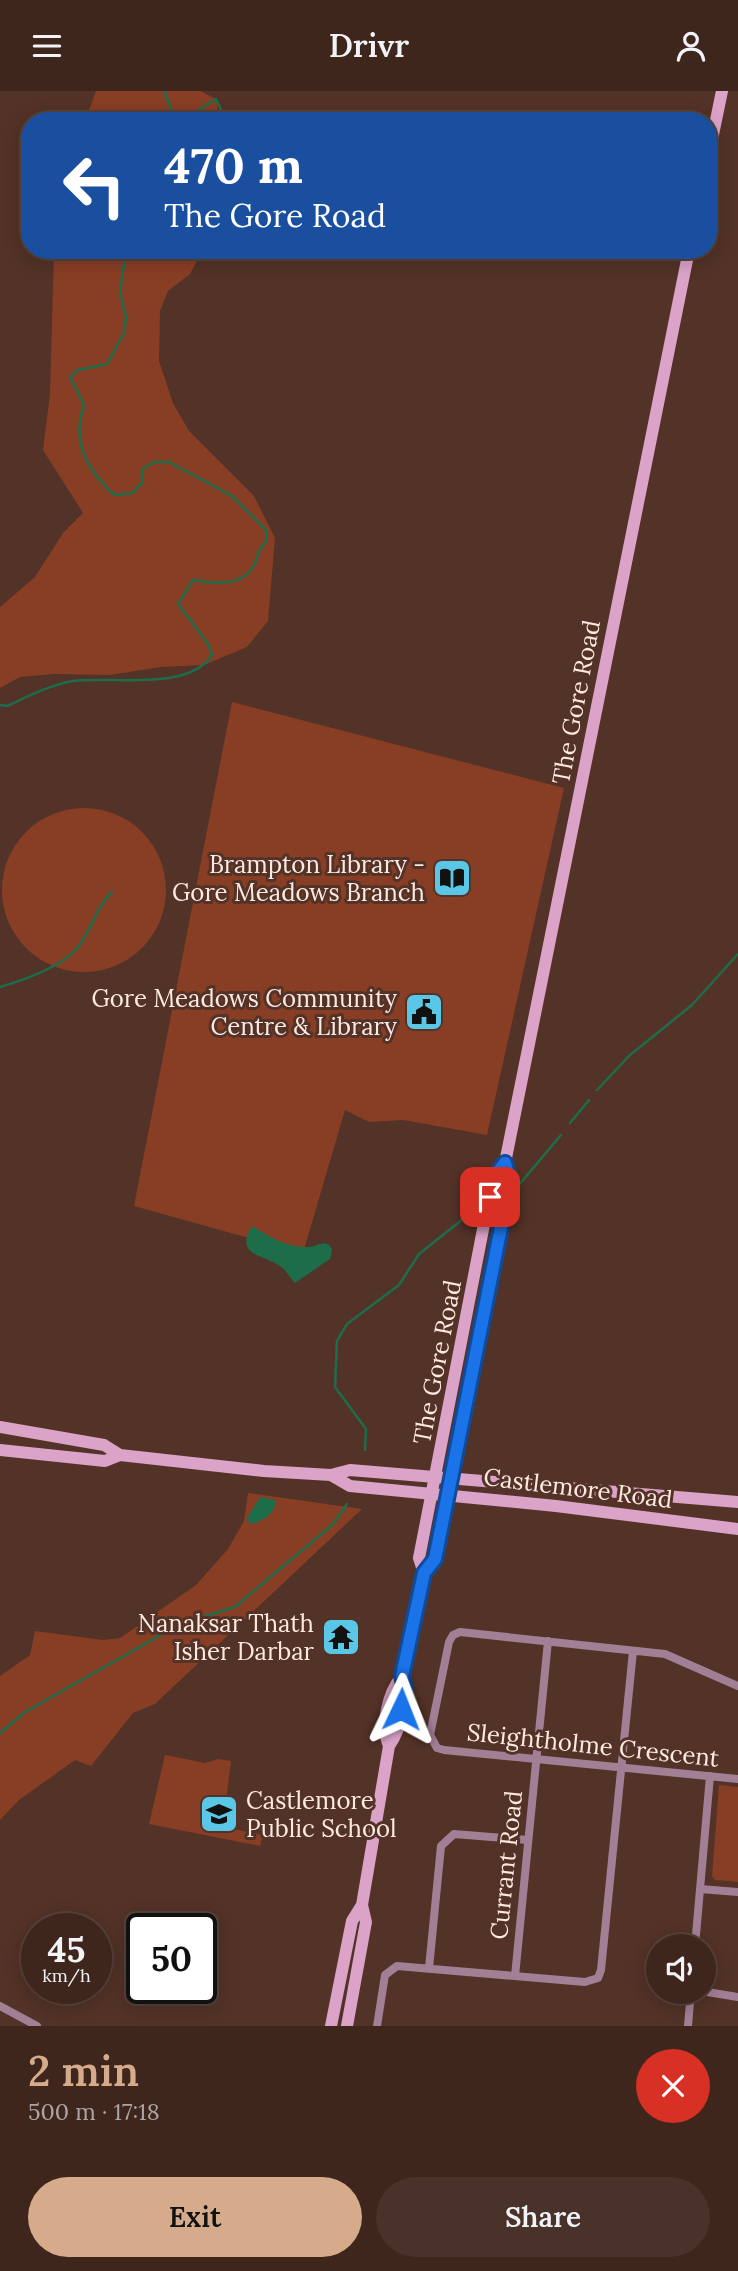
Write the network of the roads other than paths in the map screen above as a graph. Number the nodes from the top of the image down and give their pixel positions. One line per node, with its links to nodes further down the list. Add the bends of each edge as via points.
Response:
1 (722, 91): 2 (main road)
2 (717, 115)
3 (687, 259): 4 (main road, The Gore Road)
4 (505, 1163): 5 (main road, The Gore Road, via 493,1178); 6 (main road, The Gore Road, via 510,1182)
5 (483, 1235): 6 (main road); 11 (main road, The Gore Road)
6 (499, 1238): 12 (main road, The Gore Road)
7 (0, 1427): 9 (main road, Castlemore Road, via 104,1445)
8 (0, 1450): 9 (main road, Castlemore Road, via 105,1461)
9 (120, 1454): 10 (main road, Castlemore Road)
10 (331, 1475): 11 (main road, Castlemore Road, via 350,1469); 13 (main road, Castlemore Road, via 351,1486)
11 (436, 1477): 12 (main road, Castlemore Road); 13 (main road, The Gore Road)
12 (452, 1478): 14 (main road, The Gore Road); 15 (main road, Castlemore Road)
13 (433, 1493): 14 (main road, Castlemore Road); 17 (main road, The Gore Road, via 419,1558)
14 (449, 1494): 16 (main road, Castlemore Road); 17 (main road, The Gore Road, via 435,1559)
15 (738, 1502)
16 (738, 1529)
17 (424, 1573): 28 (main road, The Gore Road)
18 (548, 1641): 19 (street, Sleightholme Crescent); 21 (street, Currant Road); 21 (street, Sleightholme Crescent, via 453,1635 430,1735 437,1748 444,1750)
19 (633, 1651): 20 (street, Sleightholme Crescent, via 682,1659); 22 (street)
20 (738, 1686)
21 (536, 1759): 22 (street, Sleightholme Crescent); 25 (street, Currant Road)
22 (621, 1767): 23 (street, Sleightholme Crescent); 31 (street, via 598,1978 585,1982)
23 (710, 1776): 24 (street, Sleightholme Crescent); 26 (street)
24 (738, 1779)
25 (528, 1840): 30 (street, via 460,1834 447,1838 441,1846); 31 (street, Currant Road)
26 (700, 1889): 27 (street); 29 (street)
27 (738, 1892)
28 (362, 1905): 37 (main road, The Gore Road, via 352,1921); 38 (main road, The Gore Road, via 366,1922)
29 (696, 1934)
30 (429, 1968): 31 (street); 39 (street, via 389,1969)
31 (515, 1976)
32 (716, 1993): 33 (street)
33 (738, 1997)
34 (690, 2004): 40 (street)
35 (0, 2005): 36 (street)
36 (37, 2026)
37 (331, 2026)
38 (347, 2026)
39 (377, 2026)
40 (688, 2026)

